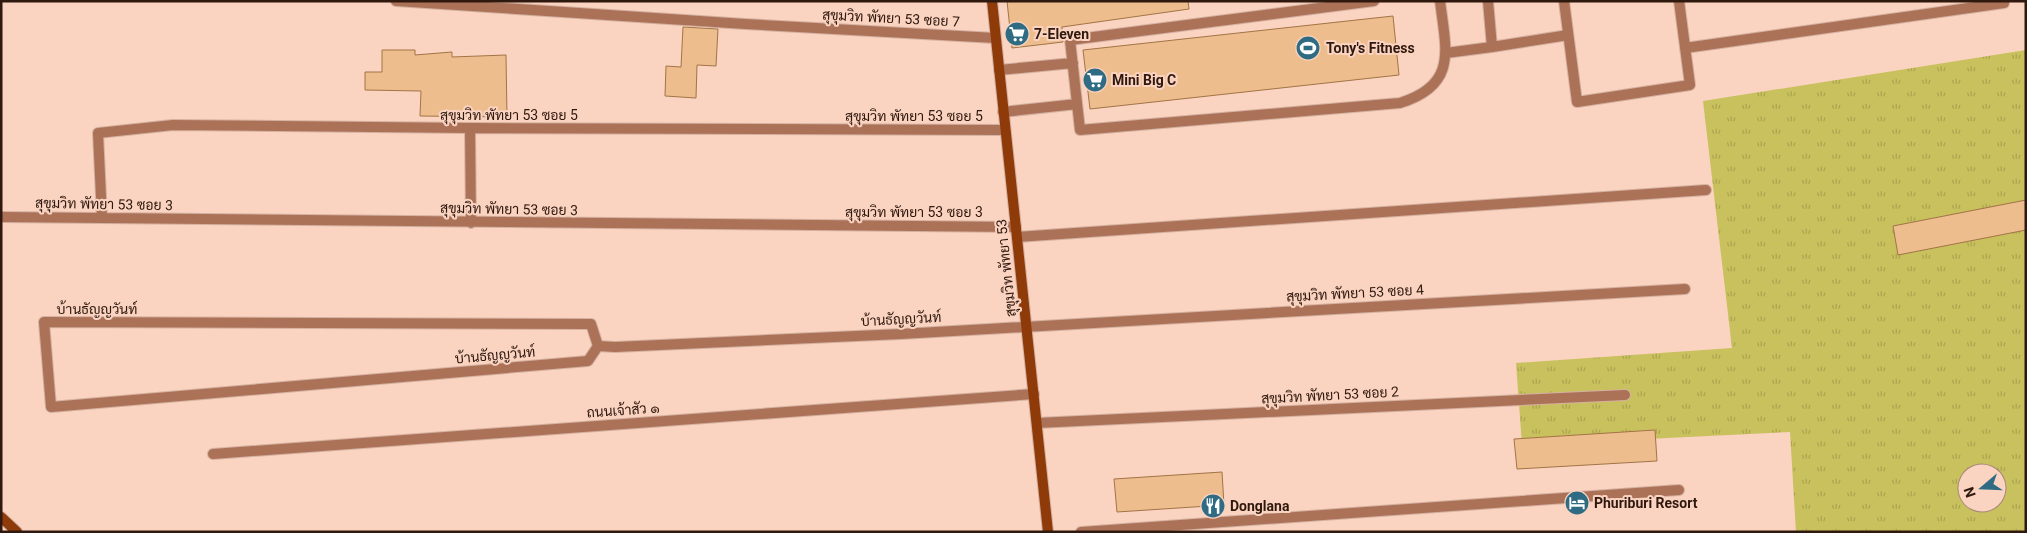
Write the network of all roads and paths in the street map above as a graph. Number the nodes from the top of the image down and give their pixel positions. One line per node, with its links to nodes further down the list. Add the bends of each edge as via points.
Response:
1 (396, 1): 10 (street, สุขุมวิท พัทยา 53 ซอย 7)
2 (992, 1): 10 (street, สุขุมวิท พัทยา 53)
3 (1374, 1): 14 (street, via 1070,40)
4 (1440, 1): 13 (street)
5 (1488, 1): 11 (street)
6 (1564, 1): 9 (street)
7 (1679, 1): 12 (street)
8 (2004, 1): 12 (street)
9 (1568, 35): 11 (street); 12 (street, via 1578,102 1690,85)
10 (996, 38): 15 (street, สุขุมวิท พัทยา 53)
11 (1492, 48): 13 (street)
12 (1686, 48)
13 (1446, 53): 16 (street, via 1444,70 1432,85 1417,98 1400,103 1080,130)
14 (1073, 63): 15 (street); 16 (street)
15 (999, 70): 17 (street, สุขุมวิท พัทยา 53)
16 (1077, 104): 17 (street)
17 (1004, 112): 19 (street, สุขุมวิท พัทยา 53)
18 (470, 128): 19 (street, สุขุมวิท พัทยา 53 ซอย 5); 22 (street, สุขุมวิท พัทยา 53 ซอย 5, via 173,125 98,133); 23 (street)
19 (1005, 130): 24 (street, สุขุมวิท พัทยา 53)
20 (1706, 190): 24 (street, สุขุมวิท พัทยา 53 ซอย 3)
21 (1, 217): 22 (street, สุขุมวิท พัทยา 53 ซอย 3)
22 (102, 218): 23 (street, สุขุมวิท พัทยา 53 ซอย 3)
23 (471, 223): 24 (street, สุขุมวิท พัทยา 53 ซอย 3)
24 (1016, 232): 26 (street, สุขุมวิท พัทยา 53)
25 (1685, 289): 26 (street, สุขุมวิท พัทยา 53 ซอย 4)
26 (1026, 326): 27 (street, บ้านธัญญวันท์); 28 (street, สุขุมวิท พัทยา 53)
27 (598, 346): 27 (street, บ้านธัญญวันท์, via 591,324 44,322 51,407 588,361)
28 (1034, 394): 30 (street, สุขุมวิท พัทยา 53); 31 (street, ถนนเจ้าสัว ๑)
29 (1625, 395): 30 (street, สุขุมวิท พัทยา 53 ซอย 2)
30 (1037, 423): 35 (street, สุขุมวิท พัทยา 53)
31 (214, 454)
32 (1679, 490): 36 (street)
33 (1, 517): 34 (street)
34 (17, 532)
35 (1048, 532)
36 (1081, 532)

